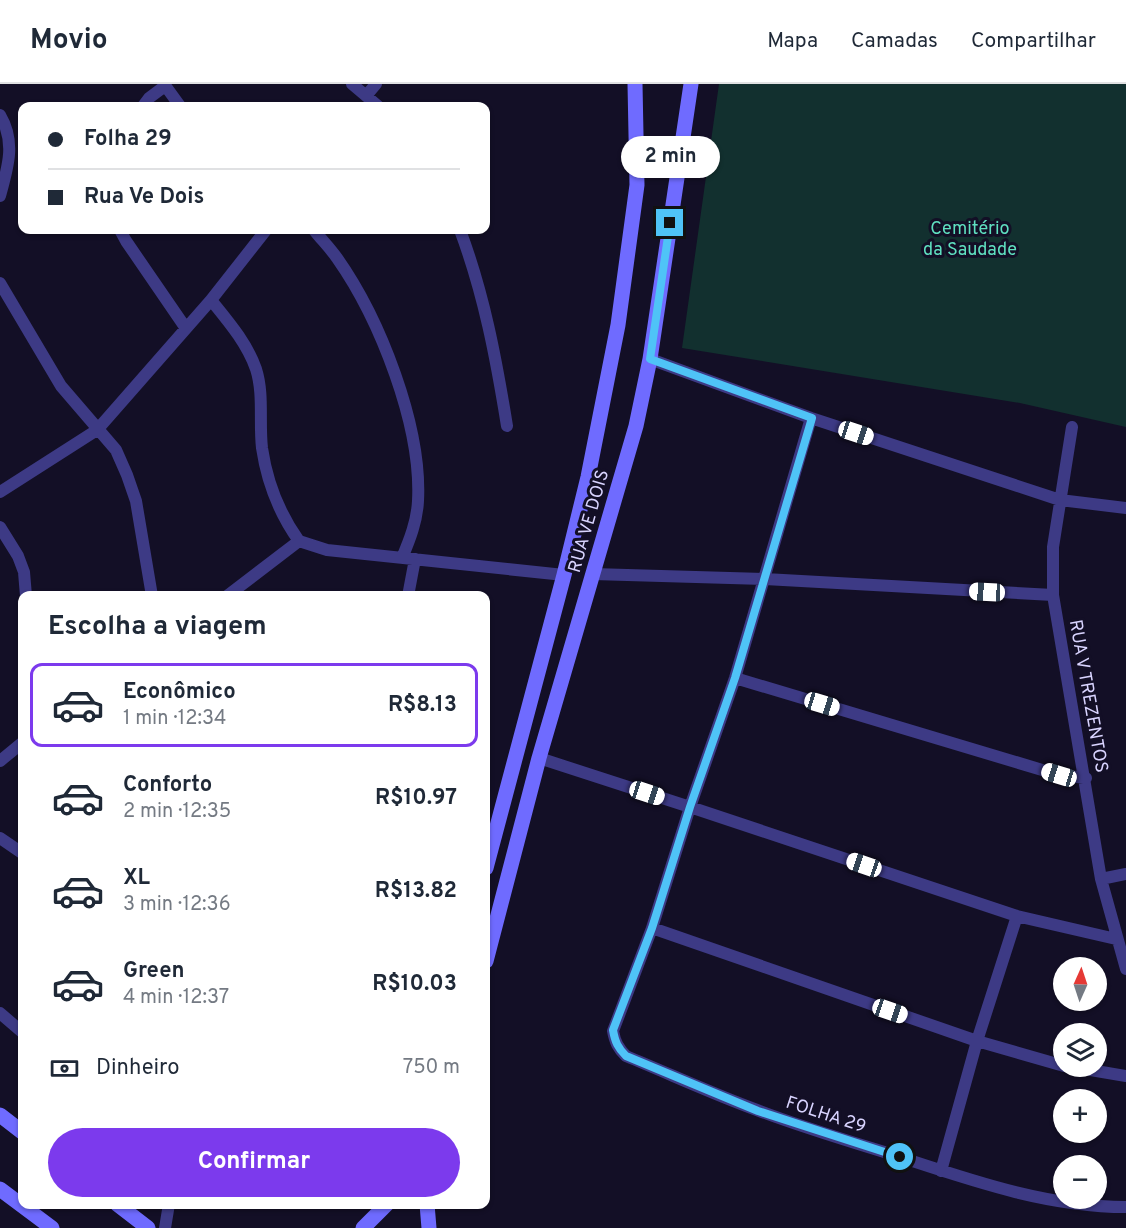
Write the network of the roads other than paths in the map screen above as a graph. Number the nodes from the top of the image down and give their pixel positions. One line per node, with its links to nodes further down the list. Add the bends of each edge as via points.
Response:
1 (352, 84): 6 (street)
2 (376, 84): 6 (street)
3 (635, 84): 31 (main road, RUA VE DOIS, via 637,185 618,325)
4 (165, 85): 7 (street); 8 (street)
5 (690, 85): 19 (main road, RUA VE DOIS)
6 (366, 96): 9 (street)
7 (146, 102)
8 (177, 102)
9 (373, 102)
10 (0, 115): 11 (street, via 11,145)
11 (0, 196)
12 (122, 234): 18 (street)
13 (263, 234): 17 (street)
14 (317, 234): 29 (street, via 337,257 365,304 408,415 417,466 418,502)
15 (462, 234): 21 (street, via 491,331)
16 (0, 283): 23 (street, via 61,386)
17 (211, 300): 18 (street); 28 (street, via 246,346 256,370 269,481 285,521)
18 (185, 327): 23 (street)
19 (650, 359): 20 (street); 30 (main road, RUA VE DOIS, via 636,426)
20 (812, 418): 25 (street); 32 (street)
21 (507, 426)
22 (1072, 427): 25 (street, RUA V TREZENTOS)
23 (97, 430): 24 (street); 34 (street, via 116,450 136,501)
24 (0, 492)
25 (1060, 500): 26 (street); 37 (street, RUA V TREZENTOS, via 1053,547)
26 (1126, 508)
27 (0, 527): 33 (street, via 18,556)
28 (299, 541): 29 (street, via 327,550); 35 (street)
29 (408, 558): 31 (street); 36 (street)
30 (593, 574): 32 (street); 40 (main road, RUA VE DOIS)
31 (564, 575): 46 (main road, RUA VE DOIS)
32 (765, 579): 37 (street); 38 (street)
33 (26, 591)
34 (151, 591)
35 (234, 591)
36 (408, 591)
37 (1053, 596): 42 (street, RUA V TREZENTOS)
38 (735, 678): 42 (street, via 1059,775); 43 (street)
39 (18, 746): 41 (street)
40 (539, 758): 43 (street); 52 (main road, RUA VE DOIS)
41 (0, 761)
42 (1086, 778): 48 (street, RUA V TREZENTOS)
43 (690, 807): 49 (street); 50 (street)
44 (0, 838): 45 (street)
45 (18, 850)
46 (490, 853)
47 (1126, 874): 48 (street)
48 (1101, 879): 51 (street, RUA V TREZENTOS)
49 (1017, 916): 51 (street); 56 (street)
50 (652, 928): 56 (street); 62 (street, FOLHA 29, via 613,1030 619,1049 626,1056 758,1111)
51 (1116, 939): 53 (street, RUA V TREZENTOS)
52 (490, 946)
53 (1126, 969)
54 (0, 1013): 55 (street)
55 (18, 1029)
56 (977, 1041): 57 (street); 62 (street)
57 (1053, 1063)
58 (1107, 1074): 59 (street)
59 (1126, 1077)
60 (0, 1115): 61 (main road)
61 (18, 1129)
62 (941, 1171): 65 (street, FOLHA 29, via 1054,1201)
63 (0, 1189): 64 (main road)
64 (18, 1202)
65 (1126, 1207)
66 (27, 1209): 71 (main road)
67 (123, 1209): 72 (main road)
68 (168, 1209): 73 (street)
69 (382, 1209): 74 (main road)
70 (427, 1209): 75 (main road)
71 (52, 1228)
72 (148, 1228)
73 (165, 1228)
74 (363, 1228)
75 (429, 1228)

